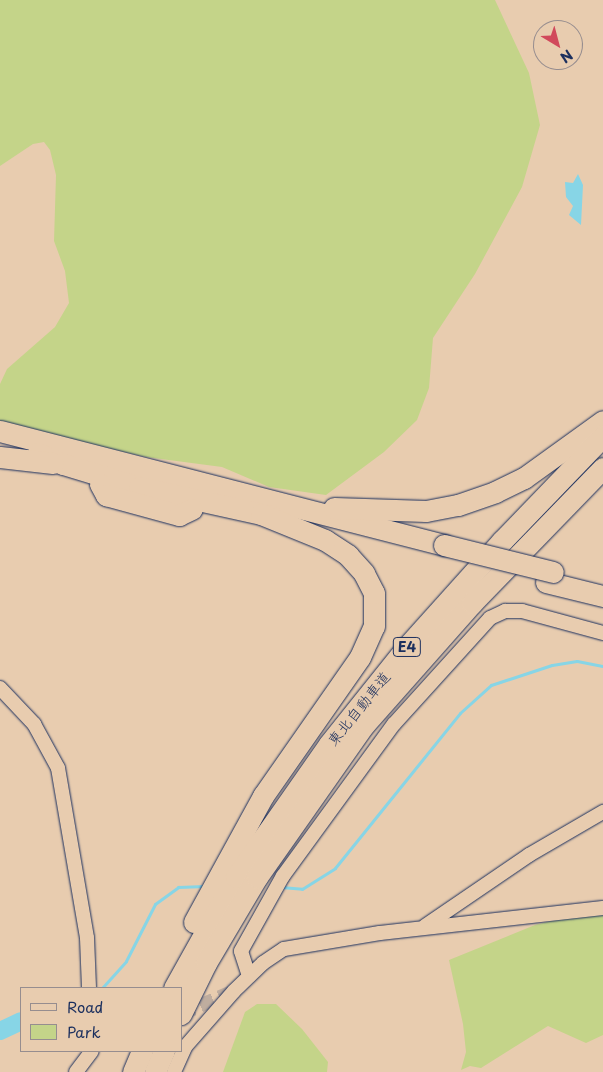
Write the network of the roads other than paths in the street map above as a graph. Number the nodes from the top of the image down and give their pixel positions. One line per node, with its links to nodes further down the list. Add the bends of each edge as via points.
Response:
1 (0, 417): 7 (highway)
2 (603, 421): 11 (highway, via 524,478 458,505 426,511 378,511)
3 (0, 430): 7 (highway)
4 (603, 436): 19 (highway, 東北自動車道 / E4, via 502,540 405,650 329,744)
5 (0, 441): 7 (highway)
6 (0, 457): 7 (highway)
7 (79, 465): 10 (highway); 10 (highway, via 192,509); 11 (highway, via 187,479)
8 (603, 468): 12 (highway, 東北自動車道 / E4)
9 (603, 480): 12 (highway)
10 (214, 504): 11 (highway)
11 (261, 505): 13 (highway); 19 (highway, via 348,555 364,573 374,593 374,626 360,658 263,796)
12 (564, 508): 19 (highway, 東北自動車道 / E4, via 472,603)
13 (550, 577): 14 (highway); 15 (highway)
14 (603, 585)
15 (603, 596)
16 (603, 633): 23 (street, via 522,611 506,611 490,618 394,724 283,876 241,951)
17 (0, 688): 24 (street, via 34,724 58,768 87,938)
18 (603, 812): 22 (street, via 529,855)
19 (238, 875): 21 (highway, 東北自動車道 / E4); 21 (highway)
20 (603, 908): 22 (street)
21 (211, 922): 25 (highway); 26 (highway, 東北自動車道 / E4); 27 (highway, 東北自動車道 / E4)
22 (423, 927): 23 (street, via 284,949)
23 (249, 976): 35 (street, via 185,1047)
24 (88, 986)
25 (163, 987)
26 (175, 987)
27 (182, 1011)
28 (91, 1052): 32 (street)
29 (137, 1052): 33 (highway)
30 (141, 1052): 33 (highway)
31 (164, 1052): 34 (highway)
32 (76, 1072)
33 (131, 1072)
34 (155, 1072)
35 (174, 1072)

